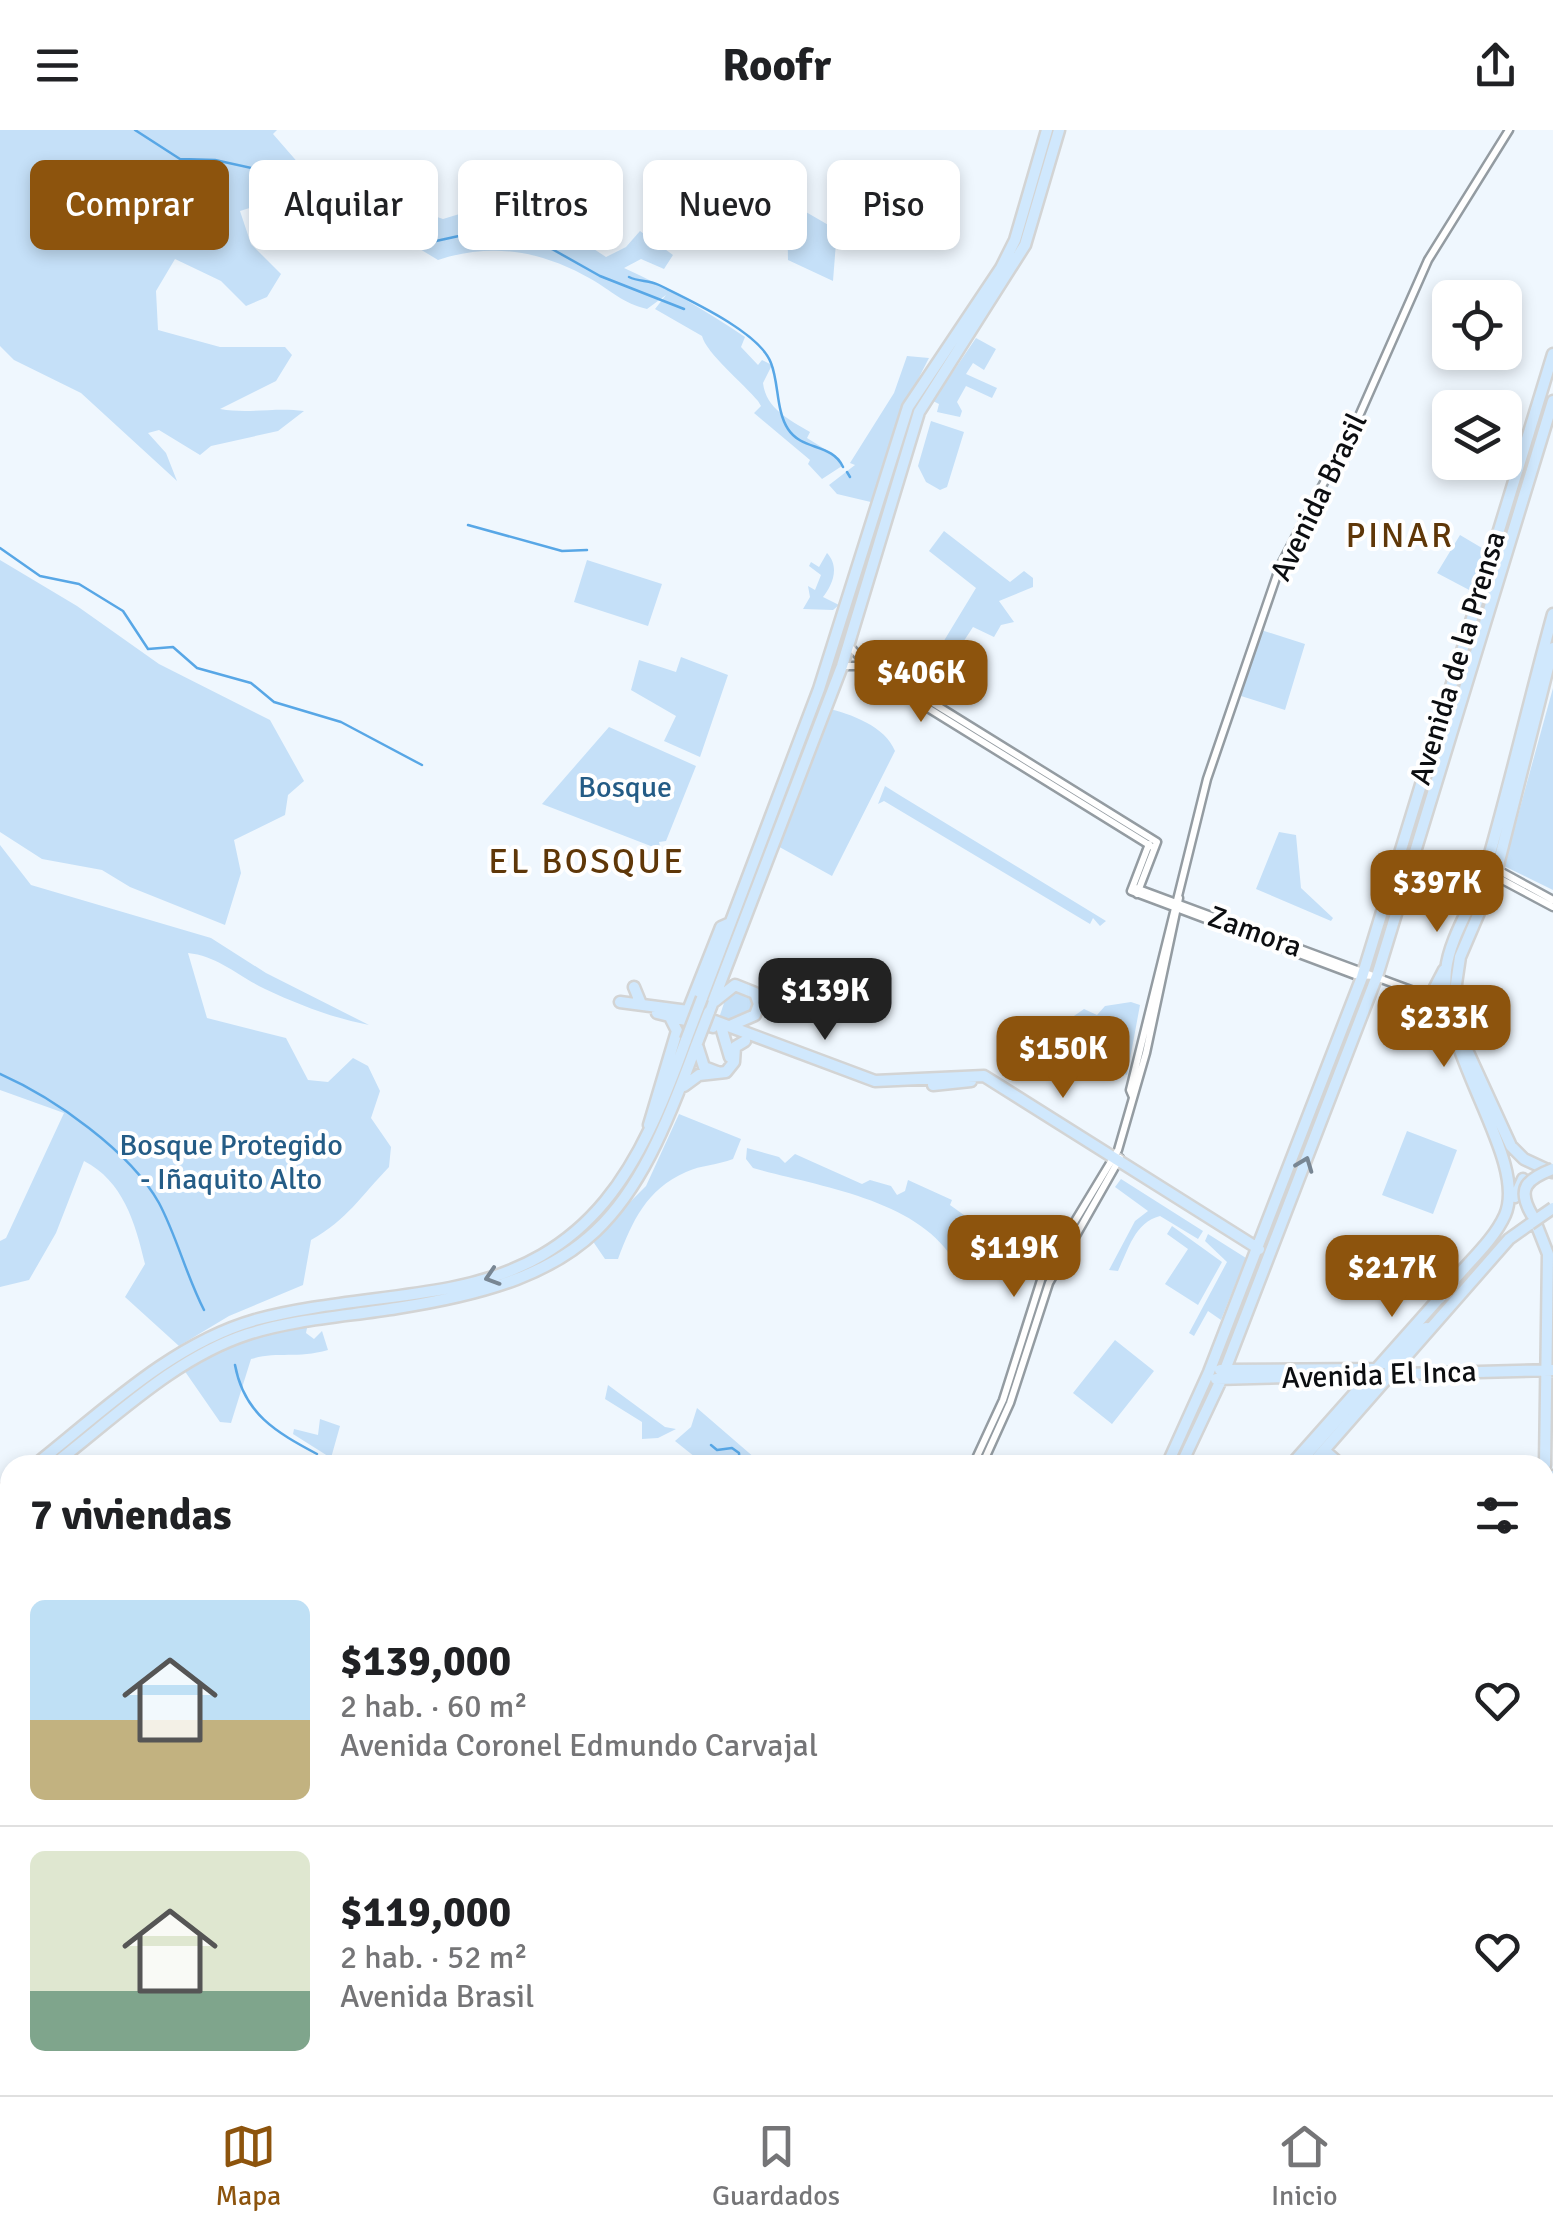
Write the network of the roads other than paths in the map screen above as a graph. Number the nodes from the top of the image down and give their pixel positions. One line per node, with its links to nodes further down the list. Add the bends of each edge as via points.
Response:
1 (1047, 130): 4 (main road)
2 (1059, 130): 4 (main road)
3 (1509, 130): 14 (street, Avenida Brasil, via 1428,260 1357,422 1280,566 1208,779)
4 (1041, 171): 8 (main road, via 1025,245 1011,273 919,412); 16 (main road, via 1001,268 908,407 819,689)
5 (1553, 354): 18 (main road, Avenida de la Prensa)
6 (1553, 401): 18 (main road, Avenida de la Prensa)
7 (1553, 614): 12 (main road)
8 (848, 644): 10 (main road); 11 (street)
9 (1553, 648): 12 (main road)
10 (842, 666): 11 (street, via 860,666); 21 (main road)
11 (1153, 843): 14 (street, Zamora, via 1135,890)
12 (1491, 870): 13 (street); 17 (main road); 23 (main road)
13 (1553, 904)
14 (1178, 905): 18 (street, Zamora); 31 (street, Avenida Brasil)
15 (730, 906): 16 (main road)
16 (726, 925): 21 (main road)
17 (1446, 965): 20 (main road); 23 (main road)
18 (1369, 976): 20 (street, Zamora); 35 (main road, Avenida de la Prensa)
19 (634, 988): 22 (main road)
20 (1430, 997): 23 (street, Zamora)
21 (704, 1001): 24 (main road); 25 (main road, via 735,985 755,993 752,1018); 27 (main road, bridge)
22 (642, 1004): 24 (main road); 24 (main road, via 620,1006)
23 (1450, 1004): 29 (main road); 38 (main road, via 1456,1047 1510,1174 1510,1202 1495,1232)
24 (680, 1013): 25 (main road); 30 (main road)
25 (724, 1028): 26 (main road); 27 (main road, via 730,1058 724,1070 704,1067); 31 (main road, via 888,1083 984,1076)
26 (745, 1040): 28 (main road, via 735,1047 726,1072 697,1076); 31 (main road, via 887,1090 984,1083)
27 (694, 1042): 28 (main road); 30 (main road)
28 (680, 1090): 50 (main road, via 630,1192 605,1224 556,1260 486,1293 232,1340 168,1376)
29 (1490, 1102): 32 (main road, via 1524,1152); 32 (main road, via 1510,1146)
30 (646, 1143): 49 (main road, one-way to 49, via 597,1215 549,1251 480,1281 256,1320 212,1337 160,1366)
31 (1116, 1160): 35 (main road); 46 (street, Avenida Brasil, via 1043,1274); 52 (street, Avenida Brasil, via 1048,1283)
32 (1553, 1169): 34 (main road, bridge, via 1524,1186); 36 (main road, bridge, via 1524,1177)
33 (1553, 1210): 34 (main road, bridge)
34 (1531, 1219): 36 (main road); 37 (main road, via 1546,1244)
35 (1261, 1254): 44 (main road, Avenida de la Prensa); 45 (main road, Avenida de la Prensa)
36 (1482, 1262): 38 (main road); 39 (main road); 43 (main road)
37 (1548, 1270): 39 (main road, via 1539,1240 1525,1234); 41 (main road)
38 (1440, 1298): 43 (main road)
39 (1459, 1298): 40 (main road)
40 (1409, 1357): 42 (main road); 43 (main road)
41 (1550, 1367): 42 (main road, Avenida El Inca); 43 (main road, Avenida El Inca); 58 (main road)
42 (1416, 1370): 43 (main road, Avenida El Inca)
43 (1381, 1372): 44 (main road, Avenida El Inca); 48 (main road); 55 (main road)
44 (1223, 1374): 45 (main road, Avenida El Inca); 54 (main road, Avenida de la Prensa)
45 (1207, 1376): 53 (main road, Avenida de la Prensa)
46 (1007, 1384): 47 (street); 51 (street, Avenida Brasil)
47 (997, 1385)
48 (1324, 1450): 56 (main road); 57 (main road)
49 (48, 1455)
50 (66, 1455)
51 (977, 1455)
52 (986, 1455)
53 (1171, 1455)
54 (1186, 1455)
55 (1310, 1455)
56 (1316, 1455)
57 (1330, 1455)
58 (1545, 1455)

